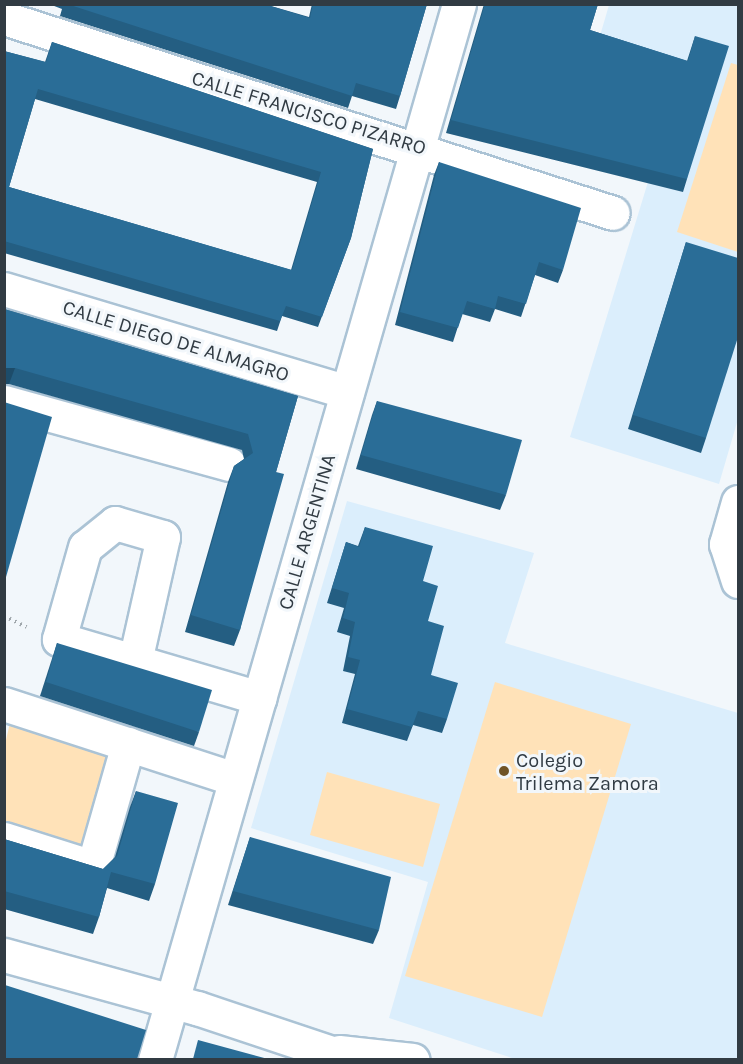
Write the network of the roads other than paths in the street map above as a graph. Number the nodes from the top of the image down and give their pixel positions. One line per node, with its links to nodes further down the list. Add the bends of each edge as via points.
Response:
1 (459, 4): 3 (street, CALLE ARGENTINA)
2 (4, 18): 3 (street, CALLE FRANCISCO PIZARRO)
3 (418, 147): 4 (street, CALLE FRANCISCO PIZARRO); 6 (street, CALLE ARGENTINA)
4 (613, 213)
5 (4, 289): 6 (street, CALLE DIEGO DE ALMAGRO)
6 (347, 392): 12 (street, CALLE ARGENTINA)
7 (4, 402): 8 (street)
8 (229, 464)
9 (738, 502): 10 (street, via 726,544)
10 (738, 581)
11 (135, 662): 12 (street)
12 (259, 698): 15 (street, CALLE ARGENTINA)
13 (4, 704): 14 (street)
14 (128, 744): 15 (street); 16 (street, via 93,867)
15 (235, 779): 18 (street, CALLE ARGENTINA)
16 (4, 839)
17 (4, 955): 18 (street)
18 (172, 1000): 19 (street); 20 (street, CALLE ARGENTINA)
19 (345, 1056): 21 (street)
20 (155, 1059)
21 (413, 1059)

